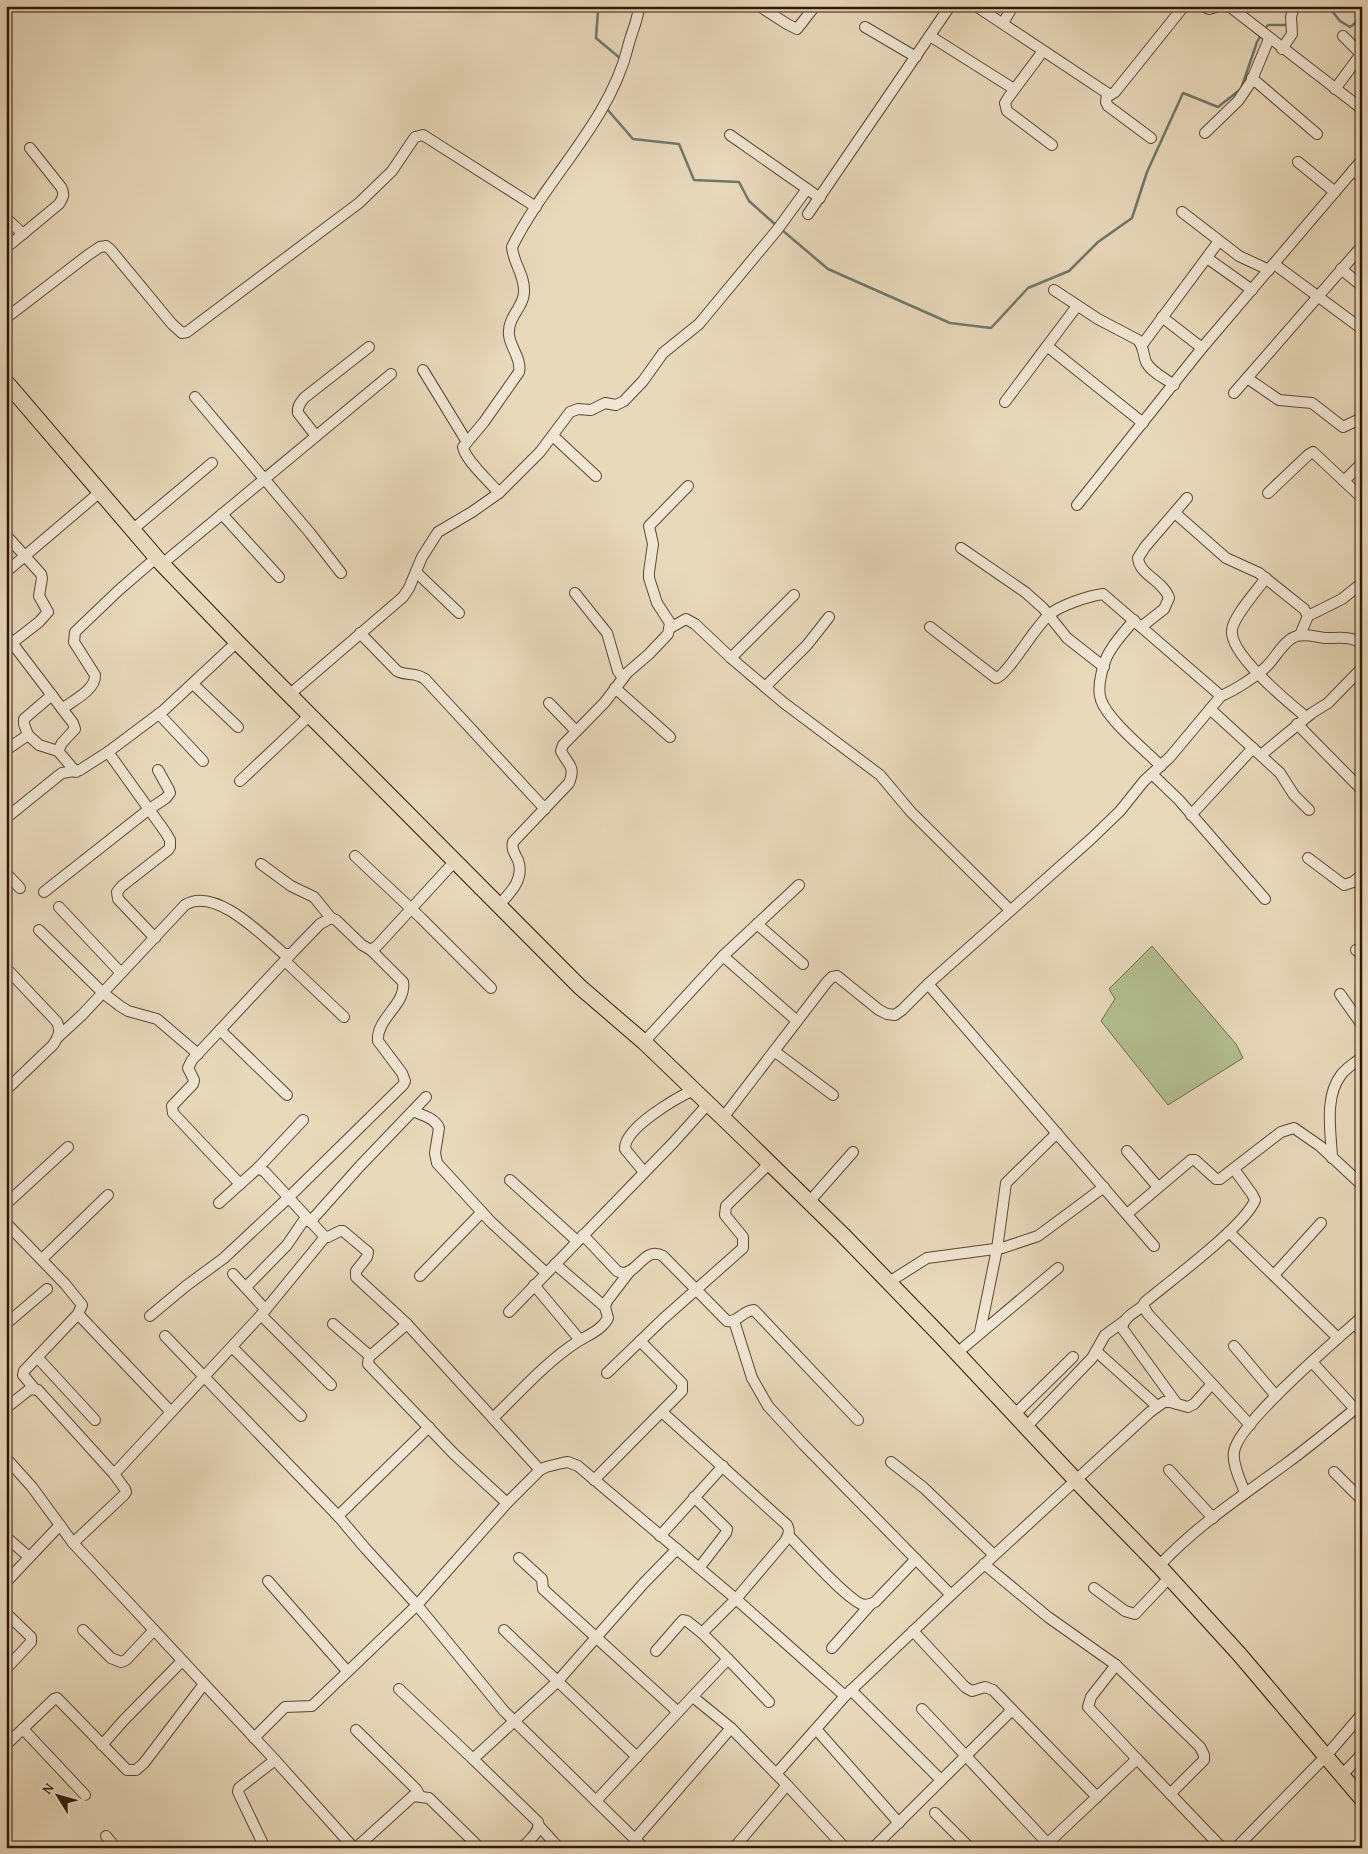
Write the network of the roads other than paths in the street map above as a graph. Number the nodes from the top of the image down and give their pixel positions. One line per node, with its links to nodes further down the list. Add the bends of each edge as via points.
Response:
1 (639, 6): 38 (street, via 624,61 599,116)
2 (759, 6): 3 (street, via 797,29)
3 (815, 6)
4 (950, 6): 15 (street)
5 (976, 6): 12 (street)
6 (1013, 6): 12 (street)
7 (1184, 6): 23 (street, via 1115,92)
8 (1202, 6): 9 (street, via 1209,9)
9 (1219, 6)
10 (1229, 6): 14 (street)
11 (1294, 6): 17 (street, via 1292,34)
12 (1003, 24): 18 (street)
13 (865, 27): 19 (street)
14 (1265, 35): 17 (street); 20 (street)
15 (930, 36): 19 (street); 21 (street)
16 (1343, 36): 22 (street, via 1361,54)
17 (1282, 49): 22 (street)
18 (1043, 51): 21 (street); 23 (street)
19 (916, 57): 37 (street)
20 (1252, 78): 25 (street, via 1238,101); 26 (street)
21 (1014, 89): 29 (street, via 1005,103 1007,111)
22 (1335, 89): 24 (street)
23 (1107, 94): 28 (street, via 1108,106)
24 (1362, 109)
25 (1205, 133)
26 (1317, 134)
27 (730, 135): 35 (street)
28 (1151, 138)
29 (1052, 145)
30 (30, 148): 42 (street, via 64,192 59,204)
31 (1362, 160): 33 (street)
32 (1298, 162): 36 (street)
33 (1353, 170): 34 (street); 36 (street)
34 (1362, 178)
35 (807, 189): 37 (street); 72 (street, via 700,324 663,353 643,382 624,401 616,405 605,403 588,411 574,410)
36 (1335, 192): 47 (street)
37 (820, 198): 40 (street)
38 (536, 207): 55 (street, via 423,134 411,142 387,176 359,203 187,332 182,333 172,324 106,246 88,255); 73 (street, via 512,247 524,291 509,328 519,372)
39 (1182, 212): 43 (street)
40 (808, 214)
41 (6, 218): 42 (street)
42 (23, 234): 45 (street)
43 (1219, 241): 46 (street); 47 (street, via 1239,256)
44 (1362, 246): 48 (street)
45 (6, 248)
46 (1207, 258): 51 (street); 54 (street)
47 (1272, 267): 51 (street); 52 (street)
48 (1341, 269): 49 (street); 52 (street)
49 (1362, 286)
50 (1054, 290): 53 (street)
51 (1252, 290): 60 (street)
52 (1318, 296): 56 (street); 63 (street)
53 (1077, 306): 57 (street); 58 (street)
54 (1162, 316): 57 (street); 60 (street)
55 (6, 318)
56 (1362, 330)
57 (1142, 345): 65 (street, via 1146,363)
58 (1047, 346): 68 (street); 70 (street)
59 (369, 347): 71 (street, via 299,403 298,413)
60 (1202, 348): 65 (street)
61 (423, 370): 73 (street)
62 (391, 374): 71 (street)
63 (1247, 378): 66 (street); 69 (street, via 1279,400 1312,403 1343,427)
64 (6, 382): 80 (main road)
65 (1174, 385): 70 (street)
66 (1234, 393)
67 (195, 397): 77 (street)
68 (1005, 402)
69 (1362, 418)
70 (1143, 423): 85 (street)
71 (316, 436): 77 (street)
72 (553, 436): 76 (street); 81 (street)
73 (467, 442): 81 (street, via 463,451)
74 (1362, 462): 78 (street)
75 (212, 463): 88 (street)
76 (596, 476)
77 (264, 479): 87 (street); 95 (street)
78 (1344, 481): 82 (street, via 1312,452); 84 (street)
79 (688, 486): 107 (street, via 649,526 654,544 649,578 654,597)
80 (100, 492): 88 (main road); 91 (street)
81 (499, 493): 94 (street, via 438,532)
82 (1268, 493)
83 (1187, 498): 86 (street)
84 (1362, 498)
85 (1077, 505)
86 (1176, 513): 97 (street, via 1226,558); 105 (street, via 1138,558 1140,567 1167,590 1169,598 1164,609)
87 (222, 514): 92 (street); 96 (street)
88 (132, 530): 92 (main road)
89 (6, 535): 91 (street)
90 (961, 548): 102 (street, via 1025,592)
91 (25, 556): 93 (street); 110 (street, via 41,574 39,596 48,612 39,622)
92 (159, 561): 111 (main road); 125 (street, via 119,590 75,632 74,642 95,679 90,688)
93 (6, 572)
94 (416, 572): 101 (street); 108 (street, via 403,597)
95 (341, 573)
96 (279, 577)
97 (1266, 578): 103 (street, via 1304,608); 116 (street, via 1236,618 1232,630 1237,646)
98 (1362, 584): 103 (street, via 1342,599)
99 (575, 593): 117 (street, via 607,633)
100 (794, 595): 113 (street)
101 (459, 613)
102 (1048, 615): 105 (street, via 1087,596 1103,594); 106 (street, via 1001,677 996,678); 114 (street, via 1067,638)
103 (1308, 616): 109 (street)
104 (830, 617): 119 (street)
105 (1137, 623): 114 (street, via 1111,648); 123 (street)
106 (930, 626)
107 (670, 628): 113 (street, via 686,619); 117 (street, via 668,634)
108 (360, 633): 121 (street); 146 (street, via 397,671 416,673 425,679)
109 (1300, 635): 112 (street, via 1347,637); 116 (street)
110 (9, 639): 122 (street)
111 (237, 642): 118 (street); 121 (main road)
112 (1362, 644)
113 (730, 658): 119 (street)
114 (1104, 667): 140 (street, via 1099,693 1102,702 1123,729)
115 (1362, 668): 129 (street, via 1328,703)
116 (1257, 674): 123 (street); 129 (street)
117 (623, 678): 120 (street)
118 (192, 684): 127 (street); 131 (street)
119 (765, 687): 164 (street, via 880,775 911,812)
120 (615, 688): 132 (street); 134 (street)
121 (289, 695): 128 (main road)
122 (52, 696): 125 (street); 133 (street, via 24,719)
123 (1221, 696): 126 (street)
124 (549, 703): 132 (street)
125 (62, 709): 136 (street, via 75,729)
126 (1210, 709): 138 (street); 140 (street)
127 (159, 714): 137 (street); 139 (street)
128 (309, 716): 144 (street); 153 (main road)
129 (1306, 717): 130 (street)
130 (1297, 724): 138 (street); 145 (street)
131 (238, 727)
132 (576, 731): 146 (street, via 561,751 572,768 572,777)
133 (28, 735): 135 (street); 136 (street, via 39,745)
134 (670, 737)
135 (6, 750)
136 (58, 751): 142 (street)
137 (108, 752): 142 (street); 147 (street)
138 (1257, 752): 148 (street, via 1280,773 1294,795); 149 (street)
139 (203, 761)
140 (1161, 766): 143 (street)
141 (158, 770): 147 (street, via 170,793)
142 (76, 772): 150 (street, via 62,773)
143 (1152, 774): 149 (street); 164 (street, via 1091,839)
144 (240, 782)
145 (1362, 790)
146 (545, 809): 161 (street, via 513,842 520,866 518,880)
147 (148, 810): 159 (street); 168 (street, via 169,836 170,847 122,886 117,896)
148 (1309, 810)
149 (1191, 815): 160 (street)
150 (6, 818)
151 (355, 856): 163 (street)
152 (1308, 858): 156 (street, via 1344,885)
153 (456, 861): 161 (main road); 163 (street)
154 (261, 864): 165 (street, via 291,886 314,897)
155 (6, 873): 158 (street)
156 (1362, 875)
157 (799, 885): 166 (street)
158 (20, 888)
159 (44, 892)
160 (1265, 899)
161 (499, 905): 184 (main road, via 580,987)
162 (59, 907): 174 (street)
163 (412, 909): 169 (street); 176 (street)
164 (1010, 910): 175 (street)
165 (331, 918): 169 (street); 171 (street, via 320,924)
166 (757, 924): 170 (street); 172 (street)
167 (38, 930): 177 (street)
168 (156, 938): 171 (street, via 185,905 192,901 210,902 228,909); 174 (street)
169 (371, 950): 212 (street, via 403,982 403,993 382,1024 378,1041 405,1081)
170 (723, 956): 180 (street); 184 (street)
171 (288, 958): 179 (street); 182 (street)
172 (803, 964)
173 (6, 968): 183 (street, via 56,1022 60,1029)
174 (122, 974): 177 (street)
175 (928, 984): 180 (street, via 895,1015 879,1010 842,979 832,977); 197 (street)
176 (491, 988)
177 (103, 993): 183 (street); 186 (street, via 128,1011 157,1019)
178 (1340, 994): 181 (street)
179 (344, 1018)
180 (797, 1021): 185 (street)
181 (1362, 1025)
182 (220, 1030): 186 (street); 190 (street)
183 (58, 1037): 188 (street)
184 (644, 1042): 189 (main road)
185 (774, 1051): 191 (street); 195 (street)
186 (198, 1054): 208 (street, via 188,1068 193,1084 174,1103 172,1110)
187 (1362, 1057): 201 (street, via 1340,1076 1333,1092 1330,1109)
188 (6, 1090)
189 (694, 1090): 193 (main road); 205 (street, via 648,1117 626,1142 625,1149)
190 (287, 1095)
191 (833, 1095)
192 (426, 1098): 194 (street)
193 (708, 1104): 195 (main road); 205 (street)
194 (413, 1111): 216 (street, via 438,1124 437,1163); 218 (street)
195 (722, 1119): 202 (main road)
196 (303, 1120): 203 (street)
197 (1057, 1132): 209 (street); 225 (street, via 1006,1183)
198 (68, 1147): 215 (street)
199 (1127, 1151): 210 (street)
200 (853, 1152): 213 (street)
201 (1332, 1158): 204 (street, via 1294,1128 1281,1132); 206 (street)
202 (770, 1163): 213 (main road); 238 (street, via 726,1206 725,1215 741,1232 743,1248)
203 (258, 1168): 208 (street); 212 (street)
204 (1234, 1169): 210 (street, via 1216,1179 1196,1160 1191,1160); 221 (street, via 1255,1200 1250,1210)
205 (644, 1172): 223 (street)
206 (1360, 1179)
207 (510, 1180): 223 (street)
208 (240, 1184): 214 (street)
209 (1104, 1187): 217 (street); 225 (street, via 1038,1236)
210 (1158, 1187): 217 (street)
211 (108, 1195): 226 (street)
212 (288, 1198): 218 (street); 244 (street, via 224,1258)
213 (809, 1202): 234 (main road)
214 (219, 1203)
215 (6, 1204)
216 (482, 1212): 230 (street); 233 (street)
217 (1127, 1214): 224 (street)
218 (308, 1219): 222 (street); 236 (street)
219 (6, 1223): 226 (street)
220 (1322, 1223): 232 (street)
221 (1228, 1232): 232 (street); 239 (street)
222 (325, 1237): 241 (street); 249 (street, via 343,1231 368,1252 368,1258 356,1271 356,1277)
223 (580, 1238): 227 (street); 229 (street, via 617,1271 625,1273)
224 (1154, 1246)
225 (997, 1249): 234 (street, via 927,1258); 251 (street)
226 (42, 1259): 243 (street, via 81,1304)
227 (555, 1264): 230 (street); 240 (street)
228 (1058, 1268): 251 (street)
229 (630, 1270): 238 (street, via 651,1253 657,1253); 240 (street)
230 (546, 1273): 235 (street)
231 (233, 1274): 236 (street)
232 (1274, 1275): 253 (street)
233 (420, 1276)
234 (889, 1282): 259 (main road)
235 (534, 1285): 242 (street); 254 (street)
236 (246, 1287): 241 (street)
237 (47, 1289): 247 (street)
238 (696, 1289): 245 (street, via 723,1319); 255 (street)
239 (1143, 1306): 246 (street); 266 (street)
240 (605, 1307): 254 (street, via 606,1322)
241 (263, 1312): 257 (street); 267 (street)
242 (509, 1312)
243 (78, 1314): 261 (street); 274 (street)
244 (150, 1316)
245 (734, 1321): 280 (street, via 751,1310 757,1312); 308 (street, via 752,1378 768,1406)
246 (1123, 1322): 258 (street, via 1105,1335); 270 (street, via 1125,1333)
247 (6, 1324)
248 (333, 1324): 260 (street)
249 (407, 1324): 260 (street); 278 (street)
250 (1359, 1324): 253 (street)
251 (980, 1332): 259 (street)
252 (165, 1336): 265 (street)
253 (1338, 1338): 263 (street)
254 (580, 1340): 278 (street, via 542,1370)
255 (640, 1341): 264 (street); 275 (street, via 684,1387)
256 (1234, 1346): 269 (street)
257 (232, 1347): 265 (street); 277 (street)
258 (1096, 1351): 271 (street); 283 (street)
259 (957, 1353): 276 (main road)
260 (370, 1356): 282 (street, via 368,1364)
261 (37, 1357): 268 (street, via 23,1373); 279 (street)
262 (1073, 1357): 276 (street)
263 (1312, 1362): 269 (street); 273 (street)
264 (607, 1373)
265 (205, 1376): 274 (street); 297 (street)
266 (1212, 1384): 270 (street, via 1194,1404); 281 (street)
267 (331, 1385)
268 (34, 1388): 272 (street); 290 (street)
269 (1276, 1396): 281 (street)
270 (1178, 1404): 271 (street, via 1170,1402)
271 (1157, 1406): 292 (street)
272 (6, 1408)
273 (1359, 1411): 293 (street)
274 (171, 1412): 290 (street)
275 (662, 1412): 286 (street); 291 (street)
276 (1014, 1415): 283 (main road)
277 (301, 1416)
278 (493, 1418): 287 (street)
279 (95, 1420)
280 (858, 1420)
281 (1250, 1425): 293 (street, via 1236,1445 1234,1454)
282 (429, 1427): 296 (street); 297 (street)
283 (1026, 1427): 292 (main road)
284 (6, 1458): 299 (street, via 32,1486)
285 (891, 1462): 305 (street, via 929,1492)
286 (723, 1466): 294 (street); 301 (street, via 787,1525)
287 (540, 1470): 291 (street, via 568,1462); 296 (street)
288 (1169, 1470): 298 (street)
289 (1334, 1472): 295 (street)
290 (114, 1474): 303 (street, via 126,1492)
291 (594, 1480): 300 (street)
292 (1075, 1480): 305 (street); 310 (main road)
293 (1245, 1493): 298 (street)
294 (694, 1497): 300 (street); 311 (street, via 727,1529)
295 (1362, 1500)
296 (507, 1503): 318 (street)
297 (338, 1516): 318 (street)
298 (1212, 1518): 310 (street)
299 (60, 1525): 303 (street); 306 (street)
300 (660, 1536): 304 (street)
301 (789, 1536): 317 (street); 319 (street, via 847,1593 859,1603)
302 (6, 1537): 306 (street)
303 (73, 1543): 322 (street)
304 (677, 1550): 311 (street); 326 (street)
305 (994, 1556): 309 (street)
306 (29, 1557): 314 (street)
307 (519, 1558): 326 (street, via 542,1579 543,1589)
308 (916, 1559): 316 (street); 319 (street)
309 (984, 1564): 316 (street); 331 (street, via 1048,1617)
310 (1159, 1566): 312 (main road)
311 (698, 1568): 317 (street)
312 (1170, 1578): 315 (street, via 1135,1614 1125,1611); 354 (main road)
313 (268, 1581): 333 (street)
314 (6, 1582)
315 (1094, 1588)
316 (951, 1595): 324 (street)
317 (736, 1599): 325 (street); 337 (street)
318 (417, 1605): 333 (street); 344 (street)
319 (870, 1605): 327 (street)
320 (6, 1613): 332 (street, via 32,1637)
321 (83, 1630): 322 (street, via 111,1658 121,1662)
322 (154, 1630): 330 (street)
323 (504, 1630): 334 (street)
324 (913, 1632): 337 (street); 341 (street, via 965,1687 972,1691 988,1687)
325 (702, 1633): 328 (street, via 684,1620); 329 (street)
326 (596, 1638): 334 (street); 342 (street)
327 (832, 1648)
328 (656, 1651)
329 (728, 1659): 338 (street); 339 (street)
330 (182, 1661): 335 (street); 351 (street)
331 (1116, 1665): 358 (street, via 1091,1697 1088,1707); 363 (street, via 1200,1747 1204,1755 1202,1763)
332 (6, 1669)
333 (348, 1671): 349 (street, via 312,1706 285,1707)
334 (557, 1682): 344 (street); 355 (street)
335 (204, 1684): 349 (street); 351 (street, via 136,1770 128,1770)
336 (399, 1689): 356 (street)
337 (848, 1693): 347 (street); 361 (street)
338 (693, 1697): 342 (street); 345 (street)
339 (769, 1702)
340 (922, 1708): 353 (street)
341 (1012, 1710): 353 (street); 366 (street)
342 (678, 1712): 355 (street)
343 (1362, 1714): 354 (street)
344 (514, 1722): 356 (street); 368 (street)
345 (731, 1728): 359 (street); 373 (street)
346 (23, 1729): 350 (street); 351 (street, via 57,1698); 364 (street)
347 (816, 1729): 359 (street); 370 (street)
348 (356, 1730): 365 (street)
349 (254, 1738): 357 (street)
350 (6, 1745)
351 (102, 1745)
352 (1362, 1754): 360 (street)
353 (966, 1756): 361 (street); 375 (street)
354 (1326, 1756): 360 (main road); 387 (street)
355 (637, 1757): 368 (street)
356 (473, 1759): 371 (street)
357 (275, 1760): 376 (street, via 353,1847); 378 (street, via 238,1792)
358 (1137, 1760): 363 (street); 366 (street)
359 (776, 1774): 362 (street)
360 (1342, 1775): 367 (main road)
361 (940, 1780): 370 (street)
362 (787, 1785): 383 (street); 384 (street)
363 (1170, 1794): 386 (street)
364 (86, 1795)
365 (420, 1796): 376 (street, via 413,1796); 379 (street, via 429,1798)
366 (1097, 1797): 375 (street)
367 (1362, 1799)
368 (596, 1801): 373 (street)
369 (935, 1813): 385 (street)
370 (898, 1823): 374 (street)
371 (539, 1826): 380 (street); 381 (street)
372 (106, 1836): 377 (street)
373 (635, 1839): 382 (street)
374 (881, 1845)
375 (1049, 1846)
376 (357, 1847)
377 (116, 1848)
378 (265, 1848)
379 (480, 1848)
380 (522, 1848)
381 (560, 1848)
382 (644, 1848)
383 (734, 1848)
384 (845, 1848)
385 (970, 1848)
386 (1222, 1848)
387 (1236, 1848)

